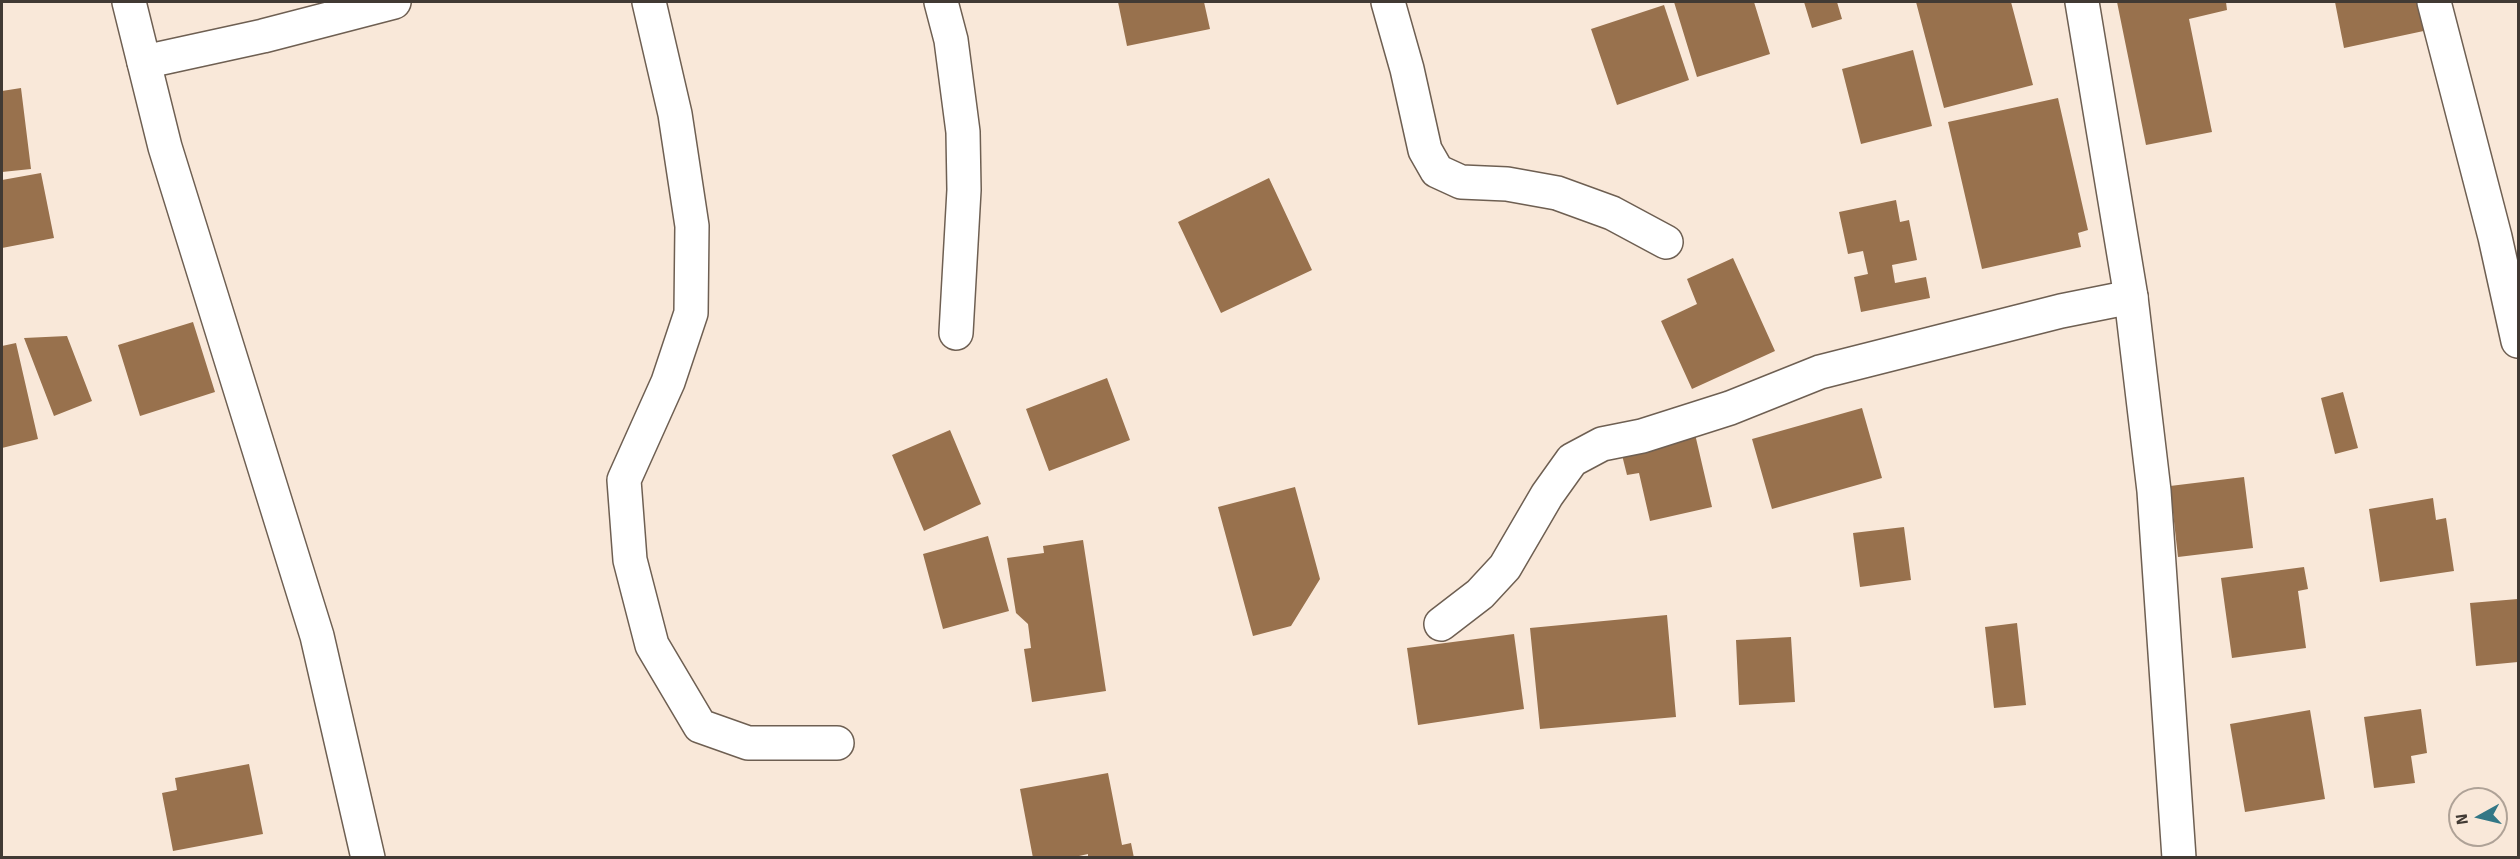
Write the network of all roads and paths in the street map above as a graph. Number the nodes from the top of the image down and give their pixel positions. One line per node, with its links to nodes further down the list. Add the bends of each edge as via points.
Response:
1 (129, 2): 8 (street)
2 (394, 2): 8 (street)
3 (649, 2): 14 (street, via 675,114 692,226 691,313 668,382 624,480 630,560 651,645 700,726 748,743)
4 (941, 2): 11 (street, via 951,40 963,132)
5 (1388, 2): 9 (street, via 1425,150 1437,171 1461,182 1507,184 1557,193 1612,213)
6 (2082, 2): 10 (street)
7 (2434, 2): 12 (street)
8 (144, 62): 15 (street, via 165,147 317,636)
9 (1666, 242)
10 (2131, 297): 13 (street, via 1820,372 1730,408 1642,436 1602,444 1572,460 1505,567 1480,594); 16 (street, via 2154,491)
11 (956, 333)
12 (2518, 341)
13 (1441, 624)
14 (837, 743)
15 (368, 858)
16 (2179, 858)

